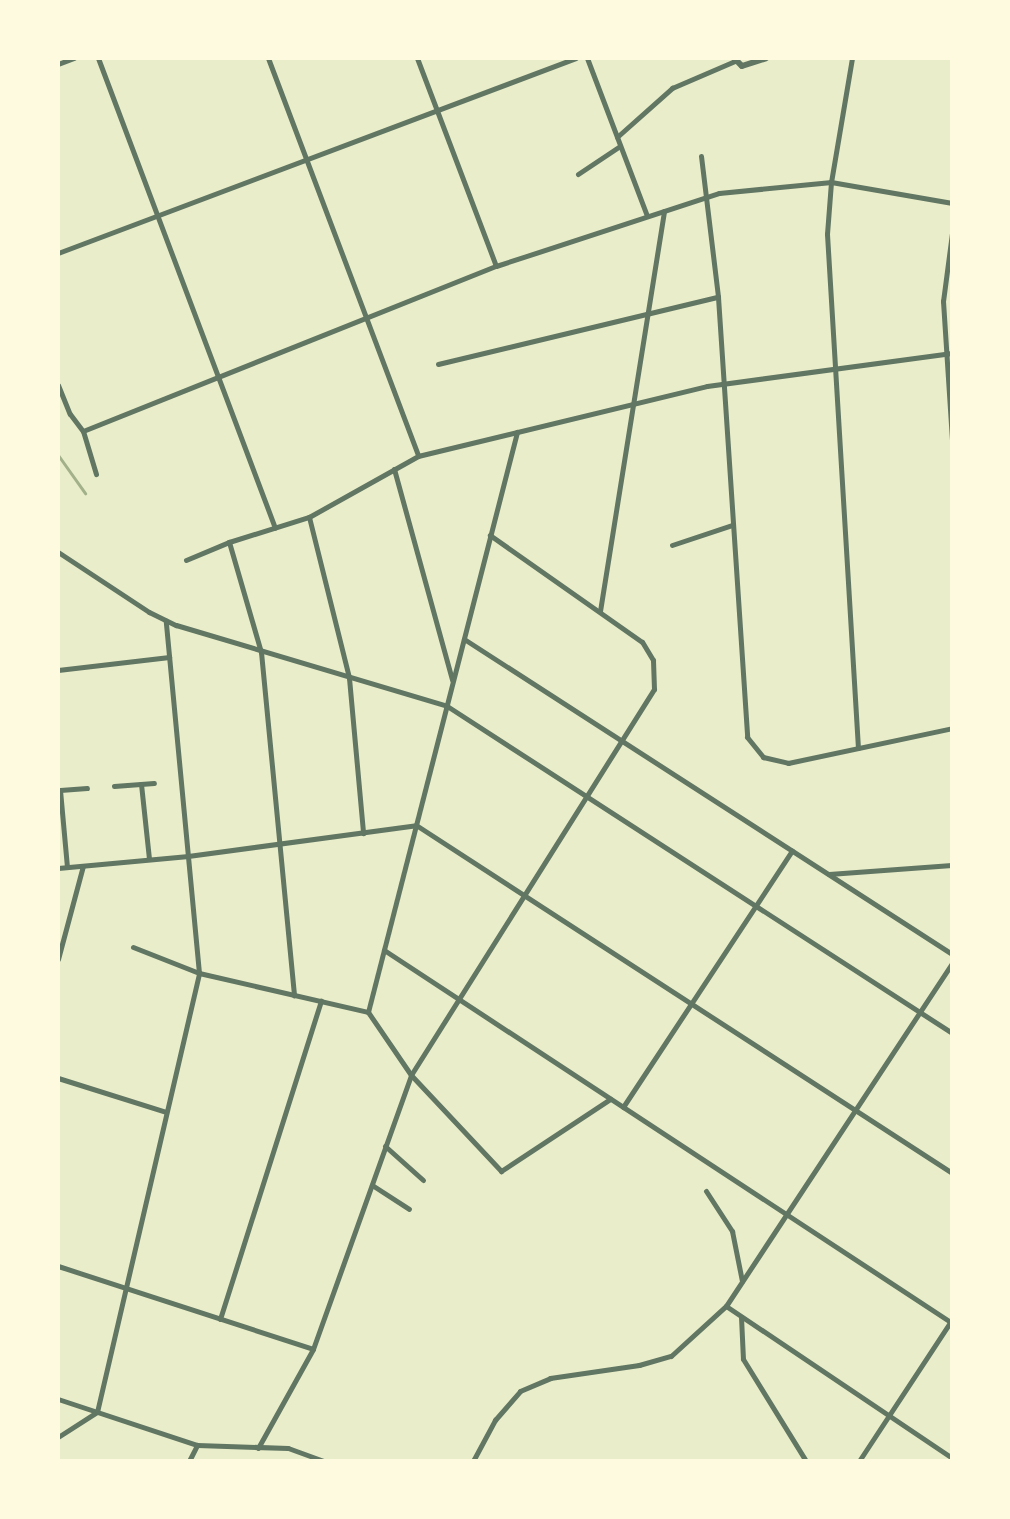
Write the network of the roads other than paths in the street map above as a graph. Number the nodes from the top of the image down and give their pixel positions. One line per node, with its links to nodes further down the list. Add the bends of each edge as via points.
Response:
1 (74, 58): 10 (street)
2 (98, 58): 21 (street)
3 (268, 58): 15 (street)
4 (417, 58): 11 (street)
5 (576, 58): 11 (street)
6 (587, 58): 12 (street)
7 (766, 58): 9 (street, via 746,66)
8 (852, 58): 17 (street)
9 (734, 59): 12 (street, via 672,88)
10 (58, 64)
11 (437, 111): 15 (street); 25 (street)
12 (617, 137): 13 (street)
13 (620, 146): 16 (street); 22 (street)
14 (701, 156): 18 (street)
15 (306, 160): 21 (street); 28 (street)
16 (578, 174)
17 (831, 182): 18 (street); 19 (street); 31 (street, via 827,234)
18 (708, 197): 20 (street); 26 (street)
19 (952, 203)
20 (664, 211): 22 (street); 27 (street)
21 (158, 216): 24 (street); 32 (street)
22 (647, 216): 25 (street)
23 (952, 233): 29 (street, via 943,301)
24 (58, 253)
25 (496, 266): 28 (street)
26 (718, 297): 27 (street); 33 (street)
27 (648, 314): 30 (street); 35 (street)
28 (367, 320): 32 (street); 39 (street)
29 (949, 354): 31 (street); 38 (street)
30 (438, 364)
31 (835, 369): 33 (street); 61 (street)
32 (219, 378): 36 (street); 44 (street)
33 (724, 384): 35 (street); 43 (street)
34 (58, 385): 36 (street)
35 (633, 404): 37 (street); 50 (street)
36 (83, 431): 41 (street)
37 (517, 432): 39 (street); 45 (street)
38 (952, 440)
39 (418, 456): 40 (street)
40 (394, 469): 42 (street); 57 (street)
41 (96, 474)
42 (309, 517): 44 (street); 56 (street)
43 (732, 525): 47 (street); 61 (street, via 747,737 770,761 788,763)
44 (275, 528): 46 (street)
45 (490, 535): 50 (street); 52 (street)
46 (229, 542): 49 (street); 53 (street)
47 (672, 545)
48 (58, 552): 51 (street)
49 (186, 560)
50 (600, 611): 60 (street, via 642,642 653,660 656,678 649,700)
51 (166, 620): 53 (street); 54 (street)
52 (464, 639): 57 (street); 60 (street)
53 (261, 652): 56 (street); 69 (street)
54 (169, 657): 55 (street); 71 (street)
55 (58, 670)
56 (349, 678): 58 (street); 68 (street)
57 (453, 682): 58 (street)
58 (447, 706): 66 (street); 67 (street)
59 (952, 728): 61 (street)
60 (623, 742): 66 (street); 70 (street)
61 (858, 748)
62 (154, 783): 63 (street)
63 (141, 784): 64 (street); 72 (street)
64 (114, 786)
65 (87, 788): 75 (street, via 60,790)
66 (587, 797): 78 (street); 79 (street)
67 (416, 825): 68 (street); 78 (street); 81 (street)
68 (363, 833): 69 (street)
69 (280, 844): 71 (street); 86 (street)
70 (792, 851): 77 (street); 79 (street)
71 (188, 856): 72 (street); 85 (street)
72 (149, 859): 74 (street)
73 (952, 865): 77 (street)
74 (83, 866): 75 (street); 83 (street)
75 (67, 867): 76 (street)
76 (58, 868)
77 (829, 874): 82 (street)
78 (525, 896): 87 (street); 89 (street)
79 (755, 906): 89 (street); 91 (street)
80 (133, 947): 85 (street)
81 (384, 950): 87 (street); 90 (street)
82 (952, 954)
83 (58, 959)
84 (952, 963): 91 (street)
85 (199, 973): 86 (street); 98 (street)
86 (294, 995): 88 (street)
87 (459, 999): 93 (street); 95 (street)
88 (321, 1001): 90 (street); 111 (street)
89 (691, 1004): 96 (street); 97 (street)
90 (368, 1012): 93 (street)
91 (920, 1012): 92 (street); 97 (street)
92 (952, 1033)
93 (411, 1075): 95 (street, via 501,1171); 99 (street)
94 (58, 1078): 98 (street)
95 (610, 1099): 96 (street)
96 (623, 1107): 105 (street)
97 (855, 1110): 100 (street); 105 (street)
98 (166, 1112): 108 (street)
99 (385, 1146): 101 (street); 102 (street)
100 (952, 1173)
101 (423, 1180)
102 (372, 1185): 104 (street); 113 (street)
103 (706, 1191): 107 (street, via 732,1231)
104 (409, 1209)
105 (786, 1214): 107 (street); 112 (street)
106 (58, 1266): 108 (street)
107 (742, 1281): 109 (street)
108 (125, 1288): 111 (street); 115 (street)
109 (726, 1306): 110 (street); 123 (street, via 671,1356 550,1378 520,1391 495,1420)
110 (741, 1317): 116 (street); 124 (street, via 743,1359)
111 (220, 1319): 113 (street)
112 (952, 1322): 116 (street)
113 (313, 1349): 119 (street)
114 (58, 1399): 115 (street)
115 (97, 1412): 117 (street); 118 (street)
116 (889, 1416): 120 (street); 125 (street)
117 (58, 1437)
118 (197, 1445): 119 (street); 121 (street)
119 (258, 1448): 122 (street, via 288,1448)
120 (952, 1458)
121 (189, 1461)
122 (324, 1461)
123 (473, 1461)
124 (806, 1461)
125 (859, 1461)

